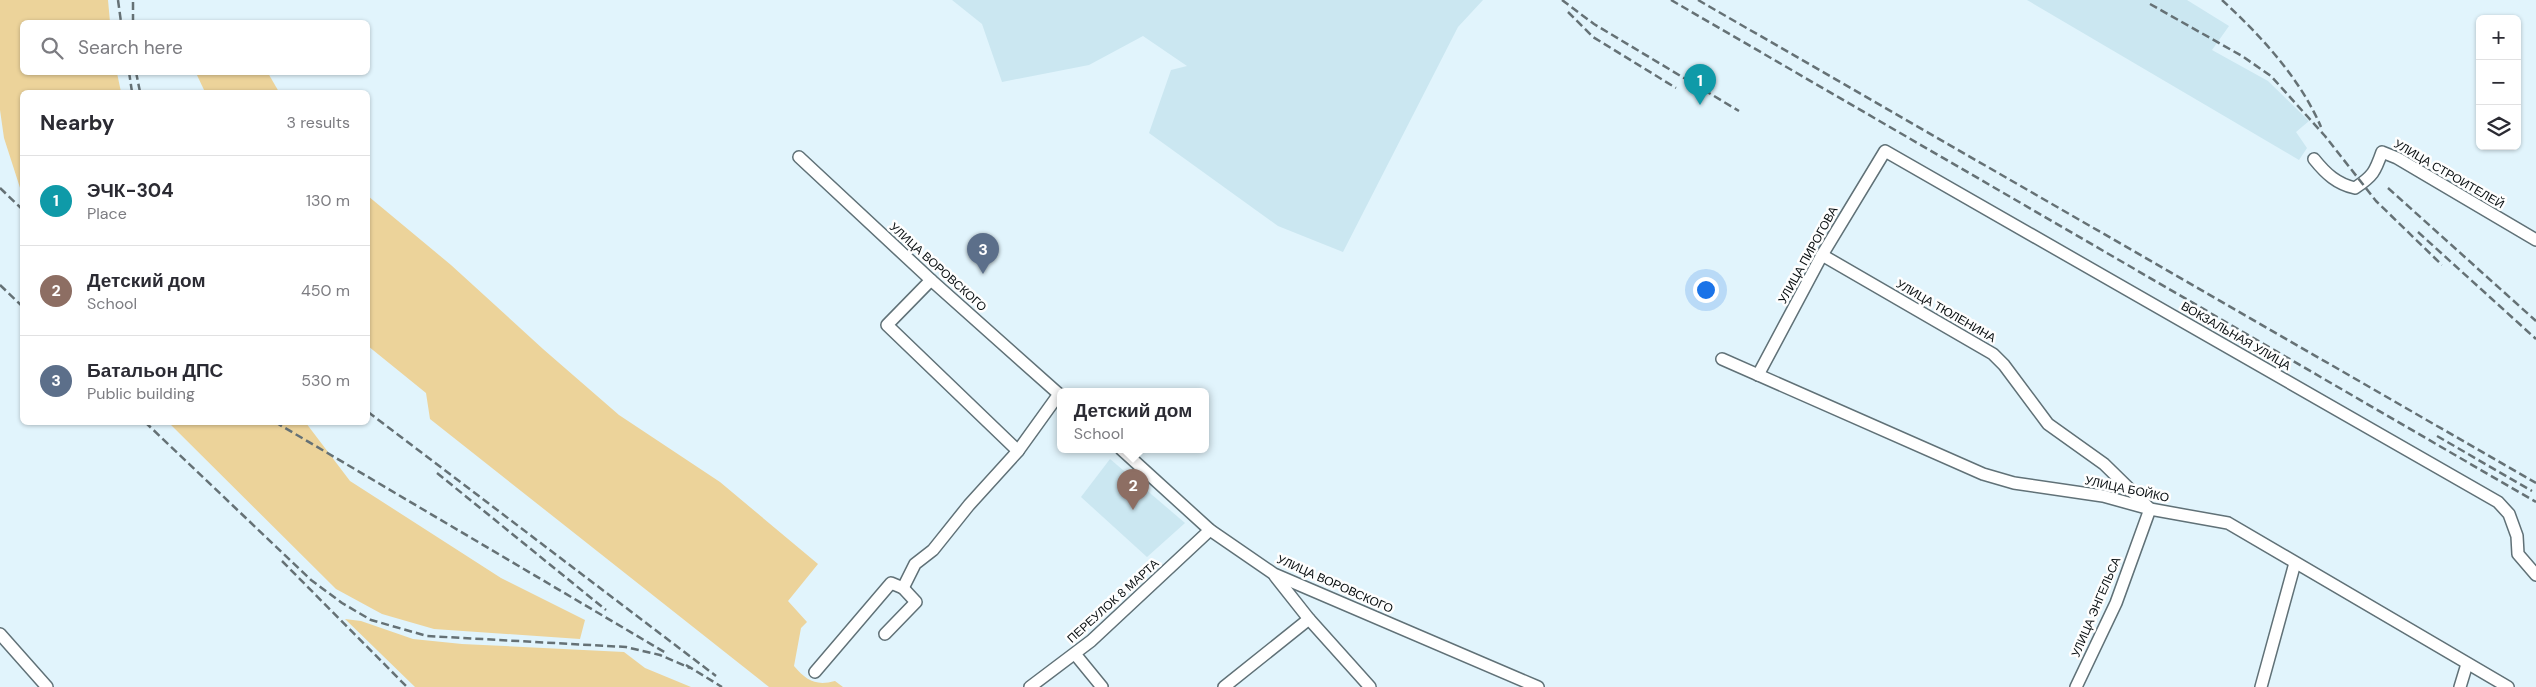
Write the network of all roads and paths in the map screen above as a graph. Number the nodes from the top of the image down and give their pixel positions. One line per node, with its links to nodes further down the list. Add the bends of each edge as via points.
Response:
1 (1885, 151): 5 (street, УЛИЦА ПИРОГОВА); 17 (street, ВОКЗАЛЬНАЯ УЛИЦА, via 2498,502 2509,514 2515,529 2518,554)
2 (799, 157): 6 (street, УЛИЦА ВОРОВСКОГО)
3 (2314, 159): 4 (street, УЛИЦА СТРОИТЕЛЕЙ, via 2327,174 2343,185 2355,188 2368,181 2375,172 2382,152)
4 (2536, 240)
5 (1822, 255): 8 (street, УЛИЦА ПИРОГОВА); 13 (street, УЛИЦА ТЮЛЕНИНА, via 1993,354 2048,424 2104,464)
6 (931, 280): 9 (street, УЛИЦА ВОРОВСКОГО); 11 (street, via 886,325)
7 (1722, 358): 8 (street, УЛИЦА БОЙКО)
8 (1758, 375): 13 (street, УЛИЦА БОЙКО, via 1982,474 2014,483 2103,496)
9 (1057, 391)
10 (1057, 398): 11 (street)
11 (1018, 451): 18 (street, via 968,505 933,550 915,564)
12 (1125, 453): 14 (street, УЛИЦА ВОРОВСКОГО)
13 (2150, 510): 15 (street, УЛИЦА БОЙКО, via 2228,523); 31 (street, УЛИЦА ЭНГЕЛЬСА, via 2116,603)
14 (1210, 530): 16 (street, УЛИЦА ВОРОВСКОГО); 22 (street, ПЕРЕУЛОК 8 МАРТА)
15 (2295, 563): 23 (street, УЛИЦА БОЙКО); 32 (street)
16 (1274, 574): 19 (street); 30 (street, УЛИЦА ВОРОВСКОГО)
17 (2536, 575)
18 (903, 588): 21 (street, via 916,602); 24 (street, via 891,583)
19 (1309, 619): 28 (street); 29 (street)
20 (0, 634): 25 (street)
21 (885, 634)
22 (1075, 654): 26 (street, ПЕРЕУЛОК 8 МАРТА); 27 (street)
23 (2467, 664): 33 (street); 34 (street, УЛИЦА БОЙКО)
24 (815, 672)
25 (47, 687)
26 (1030, 687)
27 (1102, 687)
28 (1224, 687)
29 (1370, 687)
30 (1538, 687)
31 (2076, 687)
32 (2261, 687)
33 (2460, 687)
34 (2508, 687)

